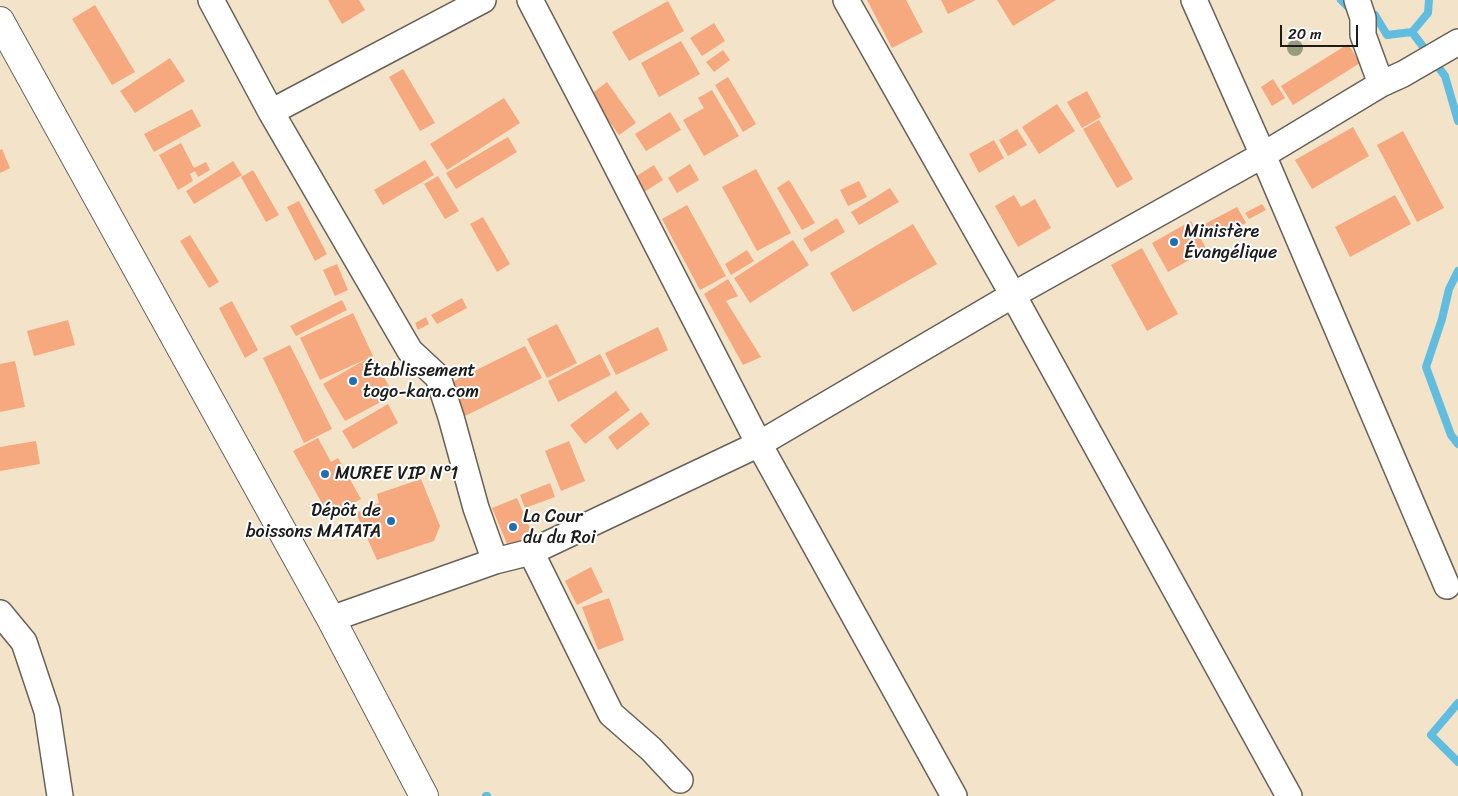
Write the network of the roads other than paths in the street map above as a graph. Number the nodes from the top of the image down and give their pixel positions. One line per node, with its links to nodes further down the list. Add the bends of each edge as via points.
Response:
1 (211, 0): 10 (street)
2 (483, 0): 10 (street)
3 (530, 0): 13 (street)
4 (846, 0): 12 (street)
5 (1194, 0): 11 (street)
6 (1360, 7): 9 (street, via 1363,35)
7 (0, 21): 18 (highway)
8 (1457, 43): 9 (street)
9 (1392, 79): 11 (street)
10 (271, 112): 15 (street, via 410,351 438,377)
11 (1263, 155): 12 (street); 16 (street)
12 (1013, 295): 13 (street); 23 (street)
13 (759, 444): 14 (street); 22 (street)
14 (531, 552): 15 (street); 19 (street, via 611,714)
15 (495, 561): 18 (street)
16 (1447, 586)
17 (0, 613): 20 (street, via 24,642 47,711)
18 (331, 619): 21 (highway)
19 (680, 780)
20 (60, 796)
21 (424, 796)
22 (954, 796)
23 (1289, 796)

